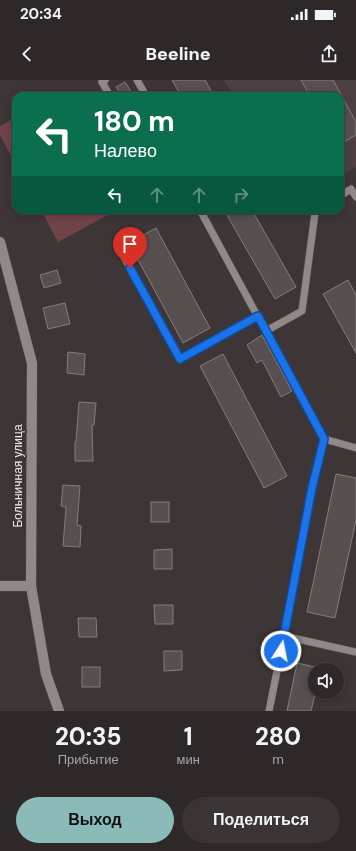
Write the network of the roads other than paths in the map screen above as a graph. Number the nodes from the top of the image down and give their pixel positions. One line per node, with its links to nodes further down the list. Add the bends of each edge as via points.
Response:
1 (105, 80): 3 (lane, via 102,82)
2 (137, 80): 4 (lane)
3 (108, 92)
4 (144, 92)
5 (344, 194): 6 (lane, via 352,189)
6 (356, 197)
7 (202, 214): 11 (lane)
8 (315, 214): 12 (lane, via 302,311)
9 (0, 242): 16 (street, Больничная улица, via 32,363)
10 (122, 255): 11 (lane, via 180,359)
11 (258, 316): 12 (lane)
12 (266, 331): 13 (lane)
13 (324, 439): 14 (lane); 17 (lane, via 312,488)
14 (356, 448)
15 (0, 586): 16 (street)
16 (30, 586): 19 (street, Больничная улица, via 46,674)
17 (284, 636): 18 (lane); 20 (lane)
18 (356, 652)
19 (59, 711)
20 (269, 711)

